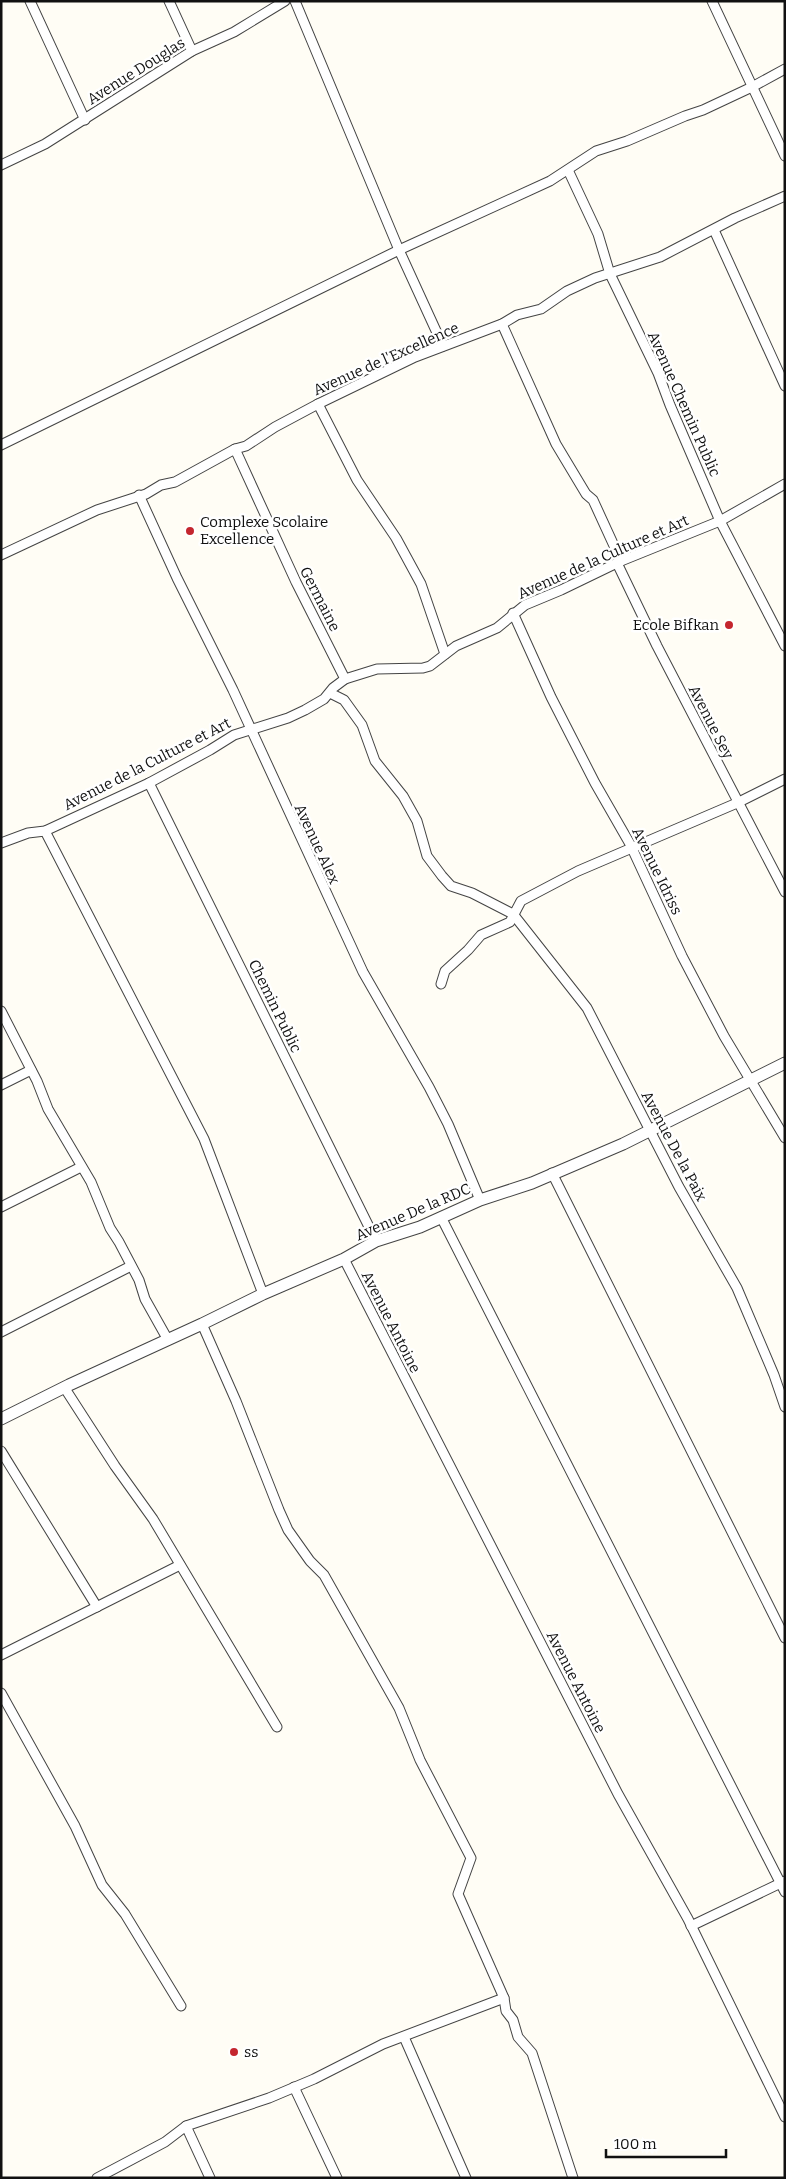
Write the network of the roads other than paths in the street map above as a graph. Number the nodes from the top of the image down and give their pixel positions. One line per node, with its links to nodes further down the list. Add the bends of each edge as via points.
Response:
1 (30, 1): 9 (street)
2 (169, 1): 6 (street)
3 (285, 1): 6 (street, Avenue Douglas, via 234,32)
4 (295, 1): 15 (street)
5 (712, 1): 8 (street)
6 (192, 51): 9 (street, Avenue Douglas)
7 (785, 69): 8 (street)
8 (752, 87): 10 (street); 12 (street, via 627,141 596,151)
9 (85, 120): 11 (street, Avenue Douglas)
10 (785, 156)
11 (1, 165)
12 (568, 170): 15 (street); 16 (street, Avenue Chemin Public, via 598,234)
13 (785, 196): 14 (street, Avenue de l'Excellence)
14 (714, 230): 16 (street, Avenue de l'Excellence, via 660,258); 19 (street)
15 (399, 250): 18 (street); 21 (street)
16 (610, 274): 17 (street, Avenue de l'Excellence, via 567,292 541,309 518,315); 25 (street, Avenue Chemin Public, via 658,374)
17 (502, 324): 18 (street, Avenue de l'Excellence); 27 (street, Avenue Sey, via 556,444 586,494 593,500)
18 (442, 346): 20 (street, Avenue de l'Excellence)
19 (785, 386)
20 (318, 404): 22 (street, Avenue de l'Excellence, via 246,446); 30 (street, via 356,480 396,538 421,584)
21 (1, 446)
22 (235, 449): 24 (street, Avenue de l'Excellence, via 175,482); 31 (street, Germaine)
23 (785, 484): 25 (street, Avenue de la Culture et Art)
24 (139, 495): 26 (street, Avenue de l'Excellence, via 96,510); 33 (street, Avenue Alex)
25 (720, 521): 27 (street, Avenue de la Culture et Art); 29 (street, Avenue Chemin Public)
26 (1, 555)
27 (619, 562): 28 (street, Avenue de la Culture et Art); 36 (street, Avenue Sey)
28 (513, 613): 30 (street, Avenue de la Culture et Art, via 497,628); 39 (street, Avenue Idriss, via 568,731)
29 (785, 646)
30 (445, 654): 31 (street, Avenue de la Culture et Art, via 423,668 377,669)
31 (345, 679): 32 (street, Avenue de la Culture et Art)
32 (330, 693): 33 (street, Avenue de la Culture et Art, via 288,718); 41 (street, via 344,700 362,725 375,761 403,796 417,821 427,856 442,876 452,886)
33 (250, 730): 35 (street, Avenue de la Culture et Art, via 234,735); 52 (street, Avenue Alex, via 363,972 448,1124)
34 (785, 779): 36 (street)
35 (148, 783): 37 (street, Avenue de la Culture et Art); 55 (street, Chemin Public)
36 (738, 803): 39 (street); 40 (street, Avenue Sey)
37 (45, 831): 38 (street, Avenue de la Culture et Art, via 28,833); 58 (street, via 204,1139)
38 (1, 843)
39 (632, 849): 41 (street, via 603,859 521,901); 46 (street, Avenue Idriss, via 682,956 724,1036)
40 (785, 892)
41 (513, 914): 42 (street, via 510,922 481,935 445,971); 48 (street, Avenue De la Paix, via 587,1008)
42 (441, 984)
43 (1, 1011): 45 (street)
44 (785, 1063): 46 (street, Avenue De la RDC)
45 (31, 1070): 47 (street); 50 (street, via 48,1109)
46 (751, 1079): 48 (street, Avenue De la RDC); 49 (street, Avenue Idriss)
47 (1, 1085)
48 (650, 1130): 51 (street, Avenue De la RDC); 63 (street, Avenue De la Paix, via 737,1288)
49 (785, 1138)
50 (81, 1167): 53 (street); 57 (street)
51 (552, 1174): 52 (street, Avenue De la RDC); 68 (street)
52 (480, 1200): 54 (street, Avenue De la RDC)
53 (1, 1207)
54 (441, 1217): 55 (street, Avenue De la RDC); 72 (street)
55 (376, 1241): 56 (street, Avenue De la RDC)
56 (344, 1259): 58 (street, Avenue De la RDC); 73 (street, Avenue Antoine, via 618,1794)
57 (131, 1266): 60 (street); 61 (street)
58 (263, 1294): 59 (street, Avenue De la RDC)
59 (202, 1324): 61 (street, Avenue De la RDC); 74 (street, via 288,1530 310,1561 324,1574 395,1700 420,1760 470,1858 458,1894)
60 (1, 1332)
61 (168, 1340): 62 (street, Avenue De la RDC)
62 (64, 1387): 64 (street, Avenue De la RDC); 66 (street)
63 (785, 1407)
64 (1, 1419)
65 (1, 1451): 67 (street)
66 (180, 1564): 67 (street); 71 (street)
67 (97, 1607): 69 (street)
68 (785, 1638)
69 (1, 1655)
70 (1, 1693): 75 (street, via 75,1826 102,1885 125,1914)
71 (277, 1727)
72 (784, 1885): 73 (street)
73 (691, 1926): 78 (street, Avenue Antoine)
74 (504, 1998): 76 (street); 84 (street, via 506,2011 513,2020 518,2037 532,2052)
75 (181, 2006)
76 (404, 2037): 77 (street); 83 (street)
77 (294, 2087): 79 (street); 82 (street)
78 (785, 2117)
79 (186, 2126): 80 (street, via 165,2142); 81 (street)
80 (97, 2178)
81 (210, 2178)
82 (337, 2178)
83 (466, 2178)
84 (573, 2178)

